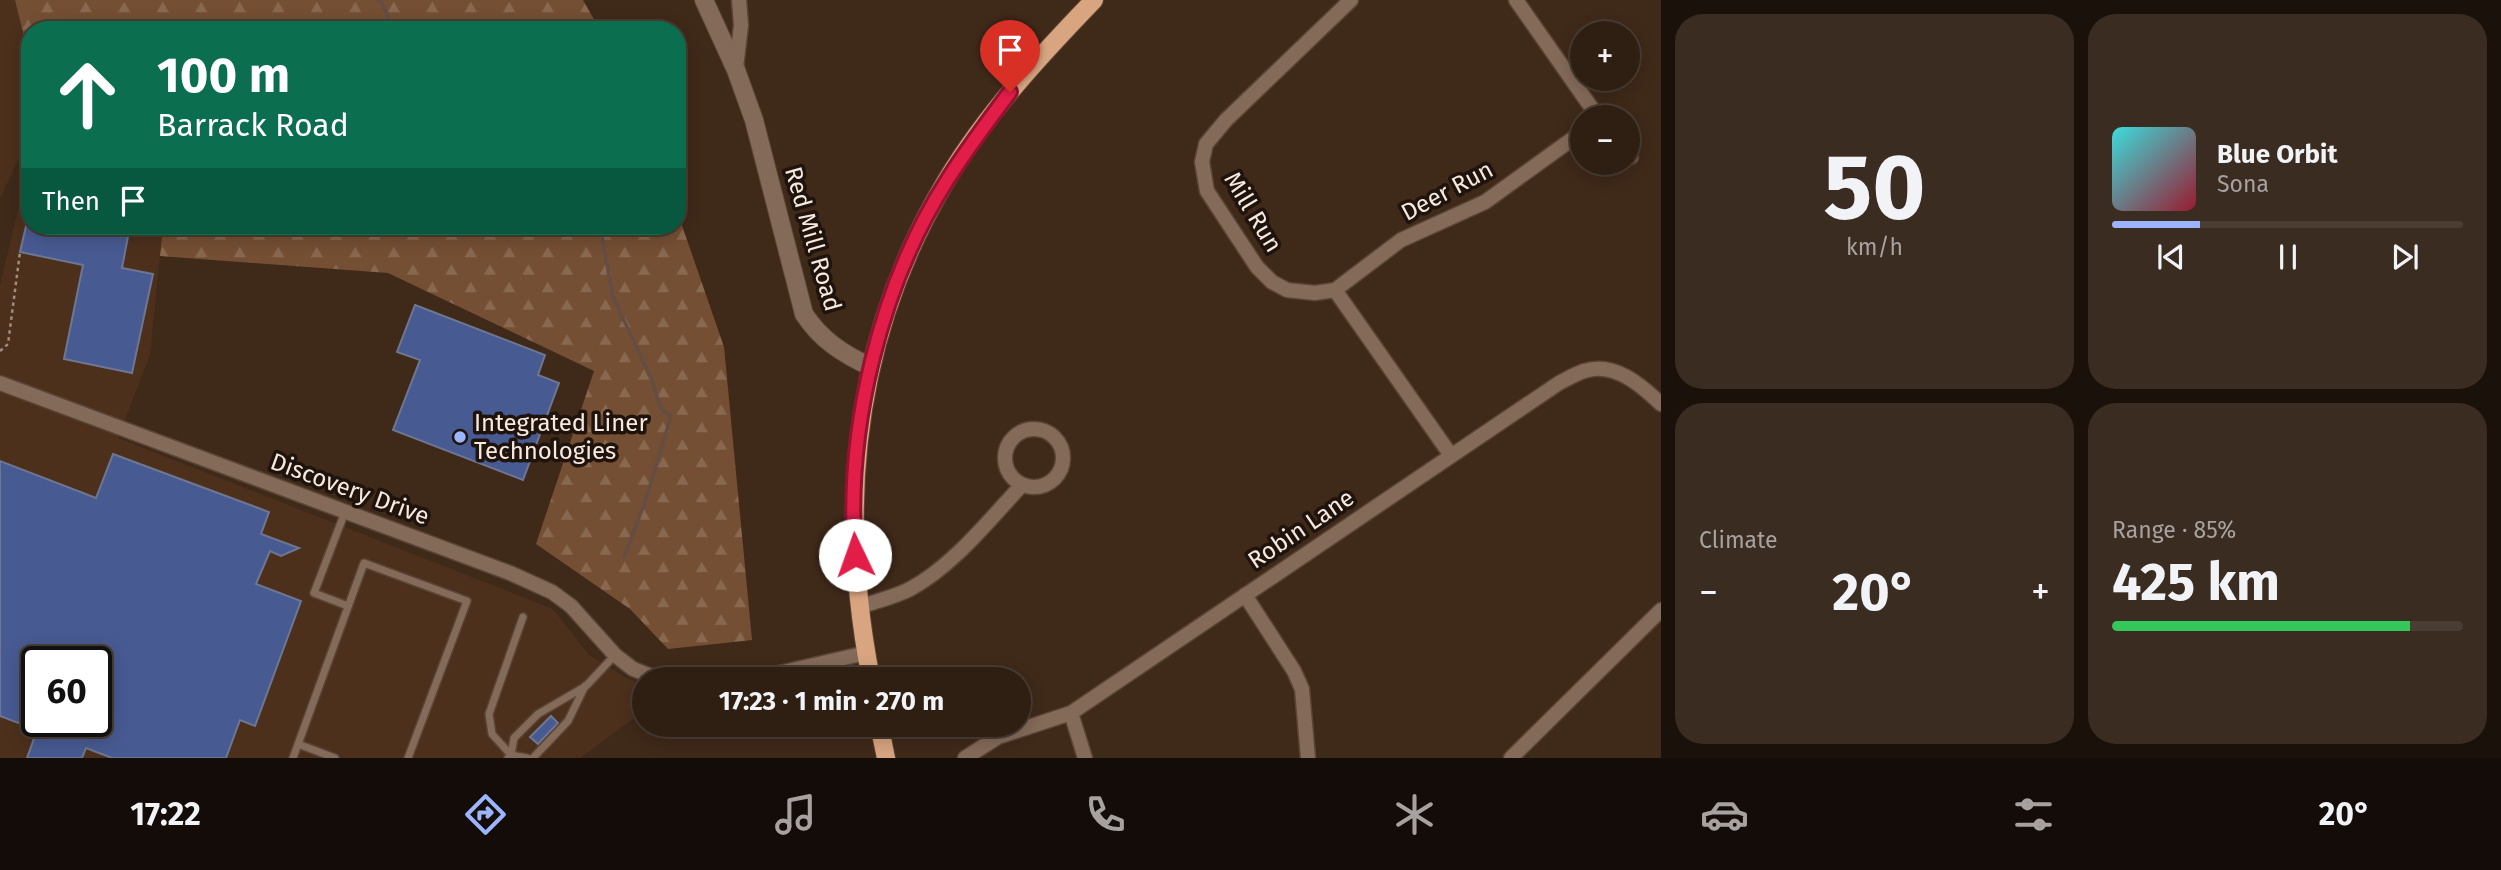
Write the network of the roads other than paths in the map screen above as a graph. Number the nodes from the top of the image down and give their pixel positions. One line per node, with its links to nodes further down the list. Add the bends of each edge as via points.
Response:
1 (704, 0): 6 (street, Red Mill Road)
2 (739, 0): 6 (street)
3 (1094, 0): 10 (main road, via 1010,92 947,180 904,264)
4 (1351, 0): 9 (street, Mill Run, via 1226,120 1206,144 1202,162 1207,191 1272,282 1287,290)
5 (1516, 0): 7 (street)
6 (736, 70): 10 (street, Red Mill Road, via 764,157 804,314 830,345)
7 (1590, 105)
8 (1570, 141): 9 (street, Deer Run, via 1485,202 1402,240)
9 (1335, 290): 13 (street)
10 (871, 367): 18 (main road, via 857,448 853,517)
11 (0, 383): 15 (street, Discovery Drive)
12 (1661, 404): 13 (street, Robin Lane, via 1623,375 1585,370)
13 (1450, 454): 16 (street, Robin Lane)
14 (1022, 485): 14 (street, via 1041,487 1062,468 1062,449 1041,429 1021,431 1004,454 1008,472); 18 (street, via 928,578)
15 (345, 512): 17 (lane, via 314,593); 22 (street, Discovery Drive, via 552,592 571,606)
16 (1245, 595): 27 (street, Robin Lane); 39 (street, via 1302,689)
17 (348, 606): 29 (lane); 33 (lane, via 364,563 467,601)
18 (859, 607): 21 (main road)
19 (1661, 610): 40 (street)
20 (523, 617): 30 (lane, via 489,714 492,734)
21 (866, 653): 24 (street); 25 (main road)
22 (615, 655): 23 (street, Discovery Drive); 26 (lane)
23 (632, 667)
24 (805, 667)
25 (869, 667)
26 (586, 686): 30 (lane, via 538,714 514,738); 35 (lane, via 568,721)
27 (1071, 713): 37 (street, Robin Lane, via 998,737); 38 (street)
28 (882, 737): 36 (main road)
29 (298, 744): 31 (lane); 32 (lane)
30 (510, 756): 34 (lane)
31 (293, 758)
32 (335, 758)
33 (408, 758)
34 (527, 758)
35 (533, 758)
36 (886, 758)
37 (964, 758)
38 (1085, 758)
39 (1308, 758)
40 (1511, 758)

